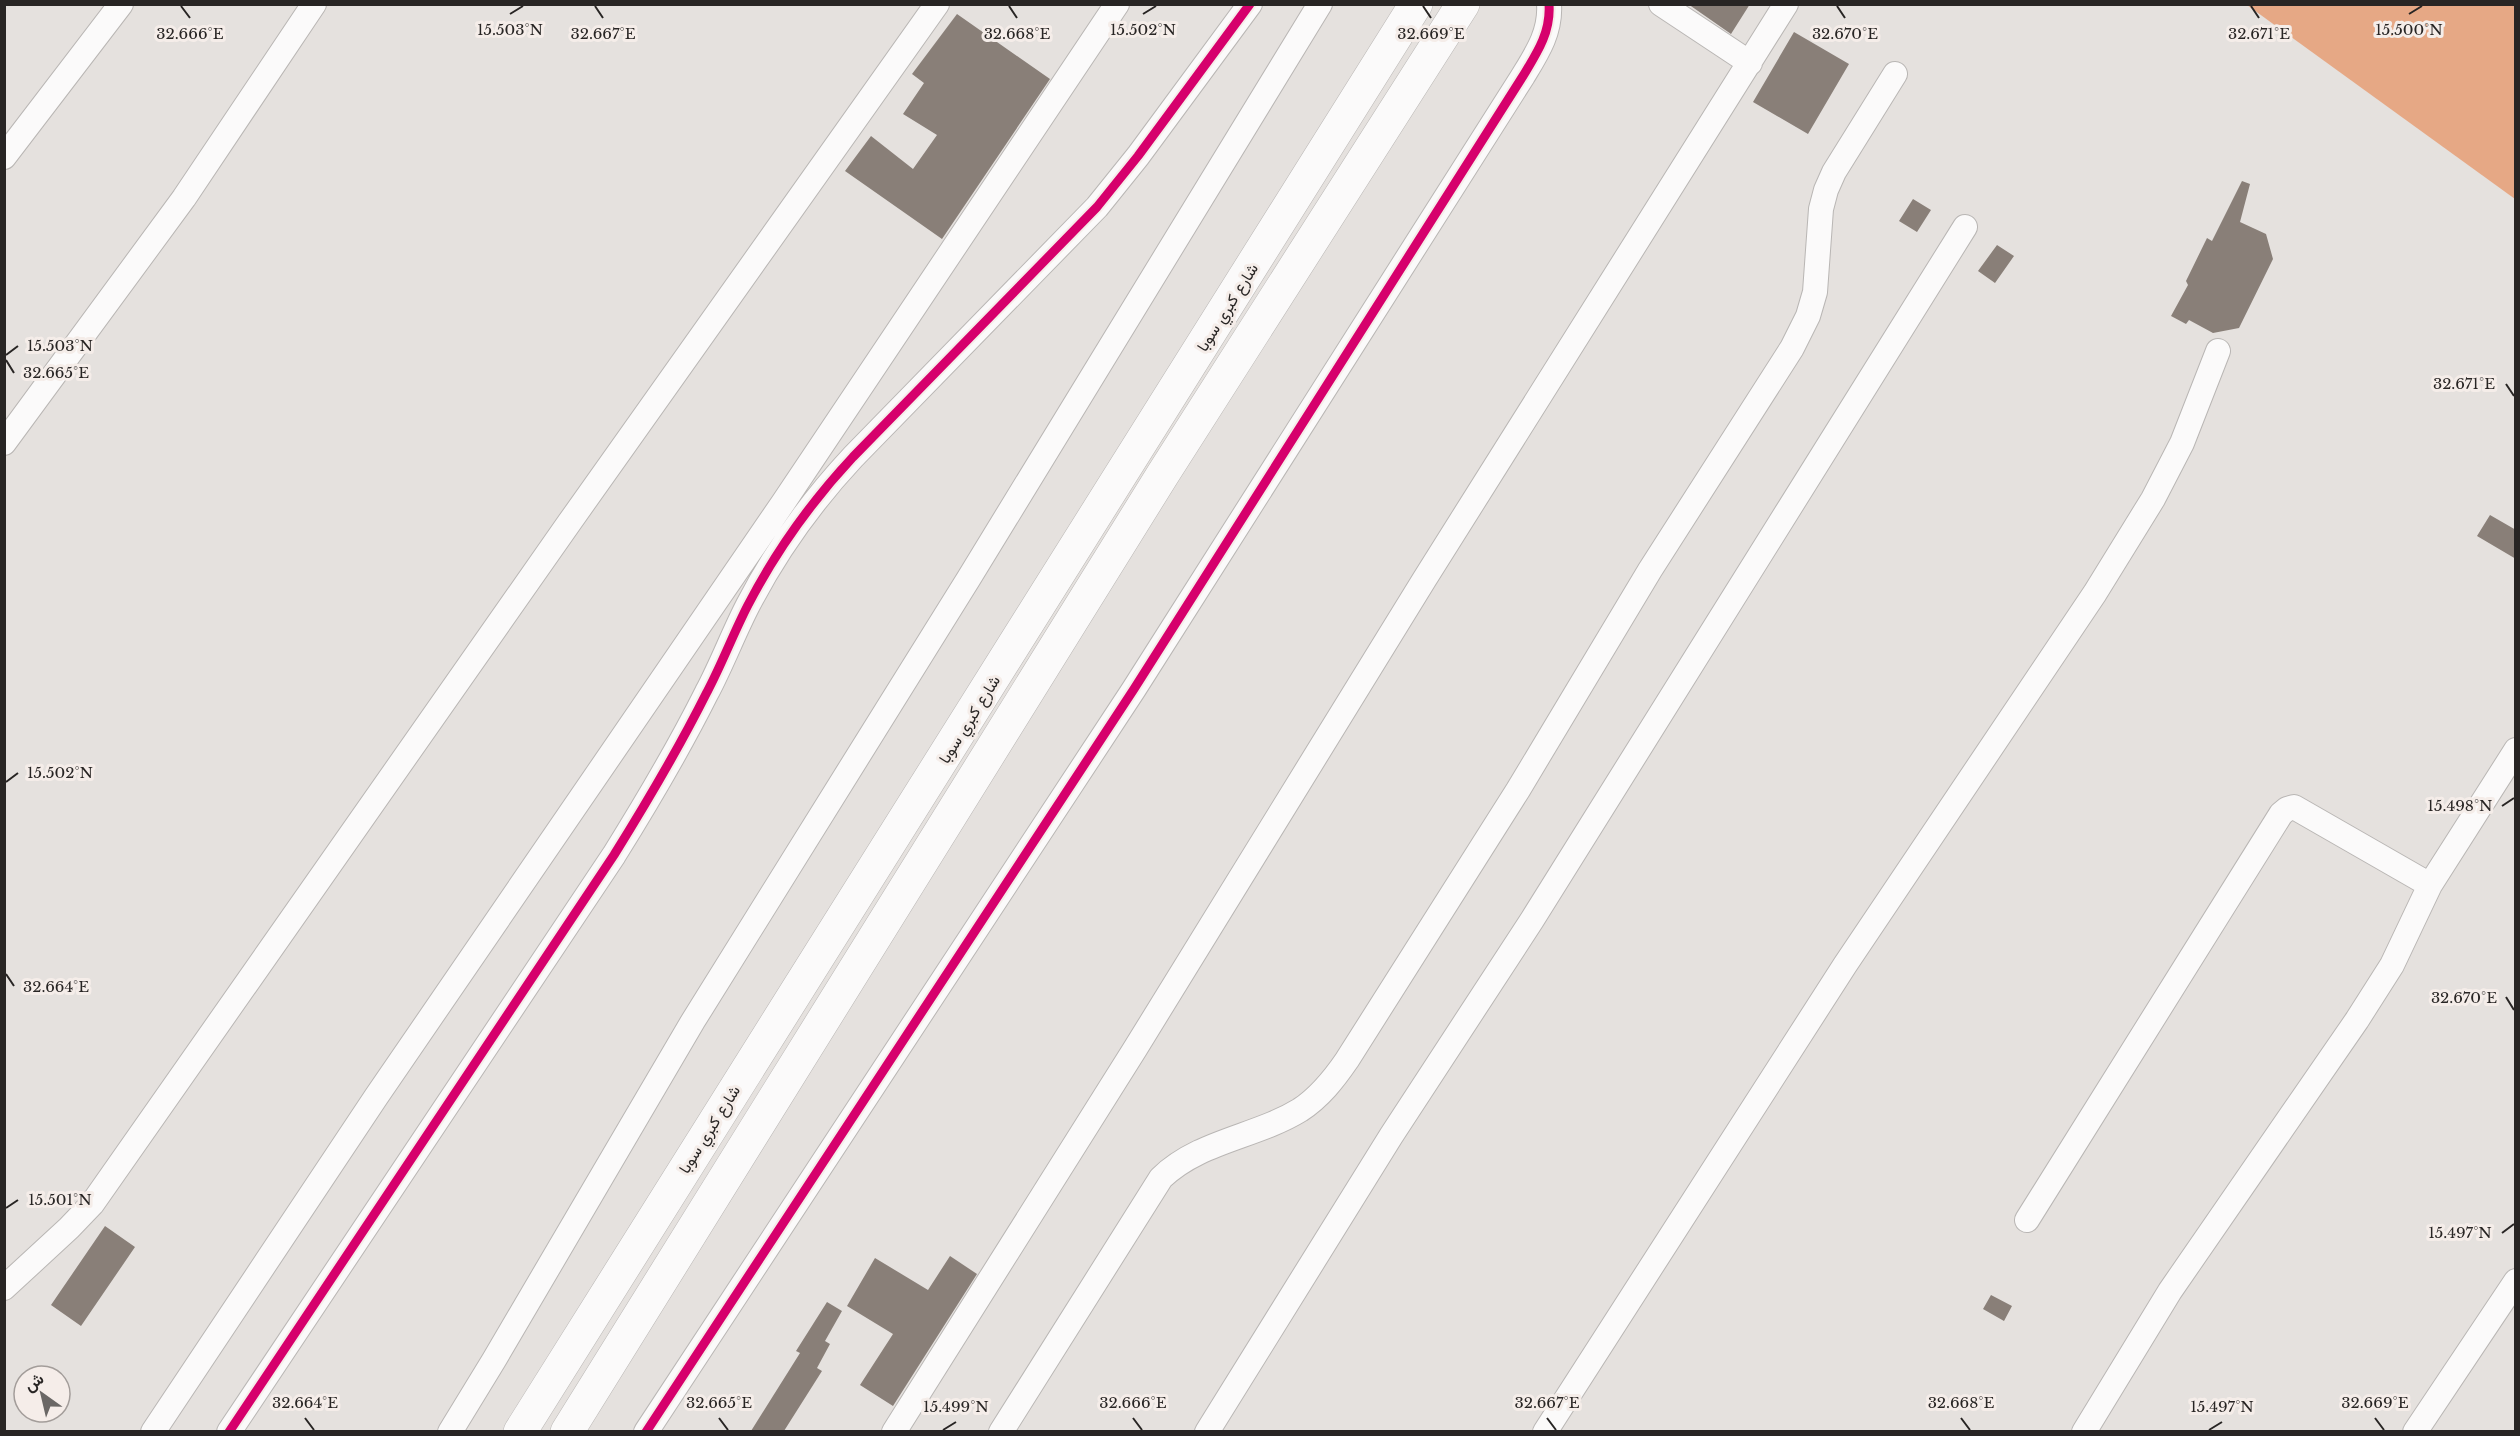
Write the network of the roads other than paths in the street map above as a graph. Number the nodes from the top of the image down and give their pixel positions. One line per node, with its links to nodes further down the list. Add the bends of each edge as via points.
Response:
1 (122, 4): 14 (street)
2 (314, 4): 17 (street, via 184,198)
3 (937, 4): 22 (street, via 92,1204)
4 (1117, 4): 23 (street)
5 (1250, 4): 24 (street, via 1097,207 846,465 800,518 748,604 661,780)
6 (1320, 4): 25 (street, via 693,1021)
7 (1416, 4): 26 (highway, شارع كبري سوبا)
8 (1550, 4): 28 (street, via 1548,29 1523,76 1134,689)
9 (1661, 4): 12 (street)
10 (1786, 4): 12 (street)
11 (1463, 5): 27 (highway, via 1163,474)
12 (1750, 63): 29 (street)
13 (1895, 74): 30 (street, via 1826,190 1815,292 1792,348 1347,1059 1320,1095 1301,1109 1189,1156 1161,1178)
14 (4, 157)
15 (1965, 227): 31 (street)
16 (2218, 351): 32 (street, via 2182,443 2148,509 1845,965)
17 (4, 443)
18 (2516, 750): 19 (street)
19 (2430, 885): 20 (street, via 2294,807 2287,809); 33 (street, via 2376,990 2170,1291)
20 (2027, 1220)
21 (2516, 1281): 34 (street)
22 (4, 1288)
23 (153, 1431)
24 (229, 1431)
25 (450, 1431)
26 (520, 1431)
27 (567, 1431)
28 (646, 1431)
29 (894, 1431)
30 (1001, 1431)
31 (1207, 1431)
32 (1545, 1431)
33 (2084, 1431)
34 (2415, 1431)

